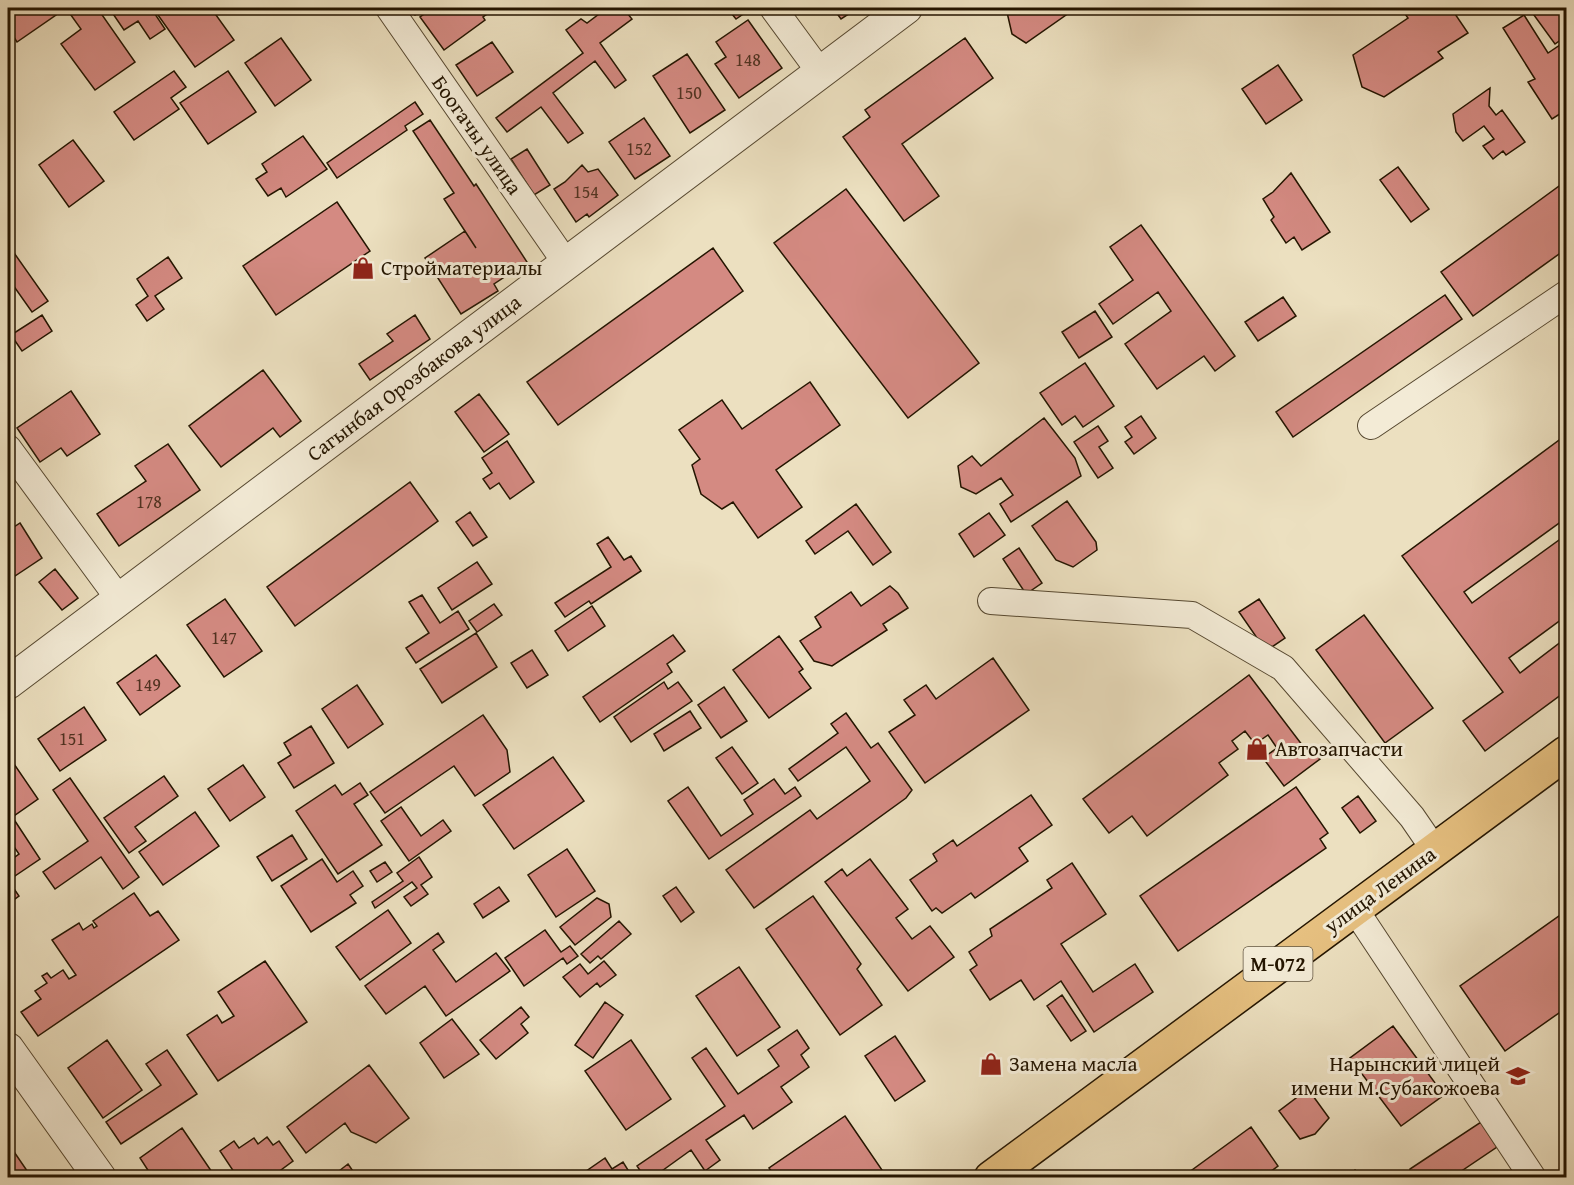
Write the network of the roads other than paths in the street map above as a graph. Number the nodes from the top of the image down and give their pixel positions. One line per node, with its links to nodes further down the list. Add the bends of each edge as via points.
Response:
1 (389, 8): 5 (street, Боогачы улица)
2 (773, 8): 4 (street)
3 (906, 8): 4 (street, Сагынбая Орозбакова улица)
4 (820, 72): 5 (street, Сагынбая Орозбакова улица)
5 (566, 264): 9 (street, Сагынбая Орозбакова улица)
6 (1566, 294): 7 (street)
7 (1371, 426)
8 (8, 448): 9 (street)
9 (119, 598): 11 (street, Сагынбая Орозбакова улица)
10 (991, 601): 13 (street, via 1192,615 1283,668 1412,817)
11 (8, 683)
12 (1566, 753): 13 (main road, улица Ленина / М-072)
13 (1434, 849): 14 (main road, улица Ленина / М-072)
14 (1354, 908): 17 (main road, улица Ленина / М-072); 18 (street)
15 (8, 1049): 16 (street)
16 (100, 1178)
17 (991, 1178)
18 (1533, 1178)

